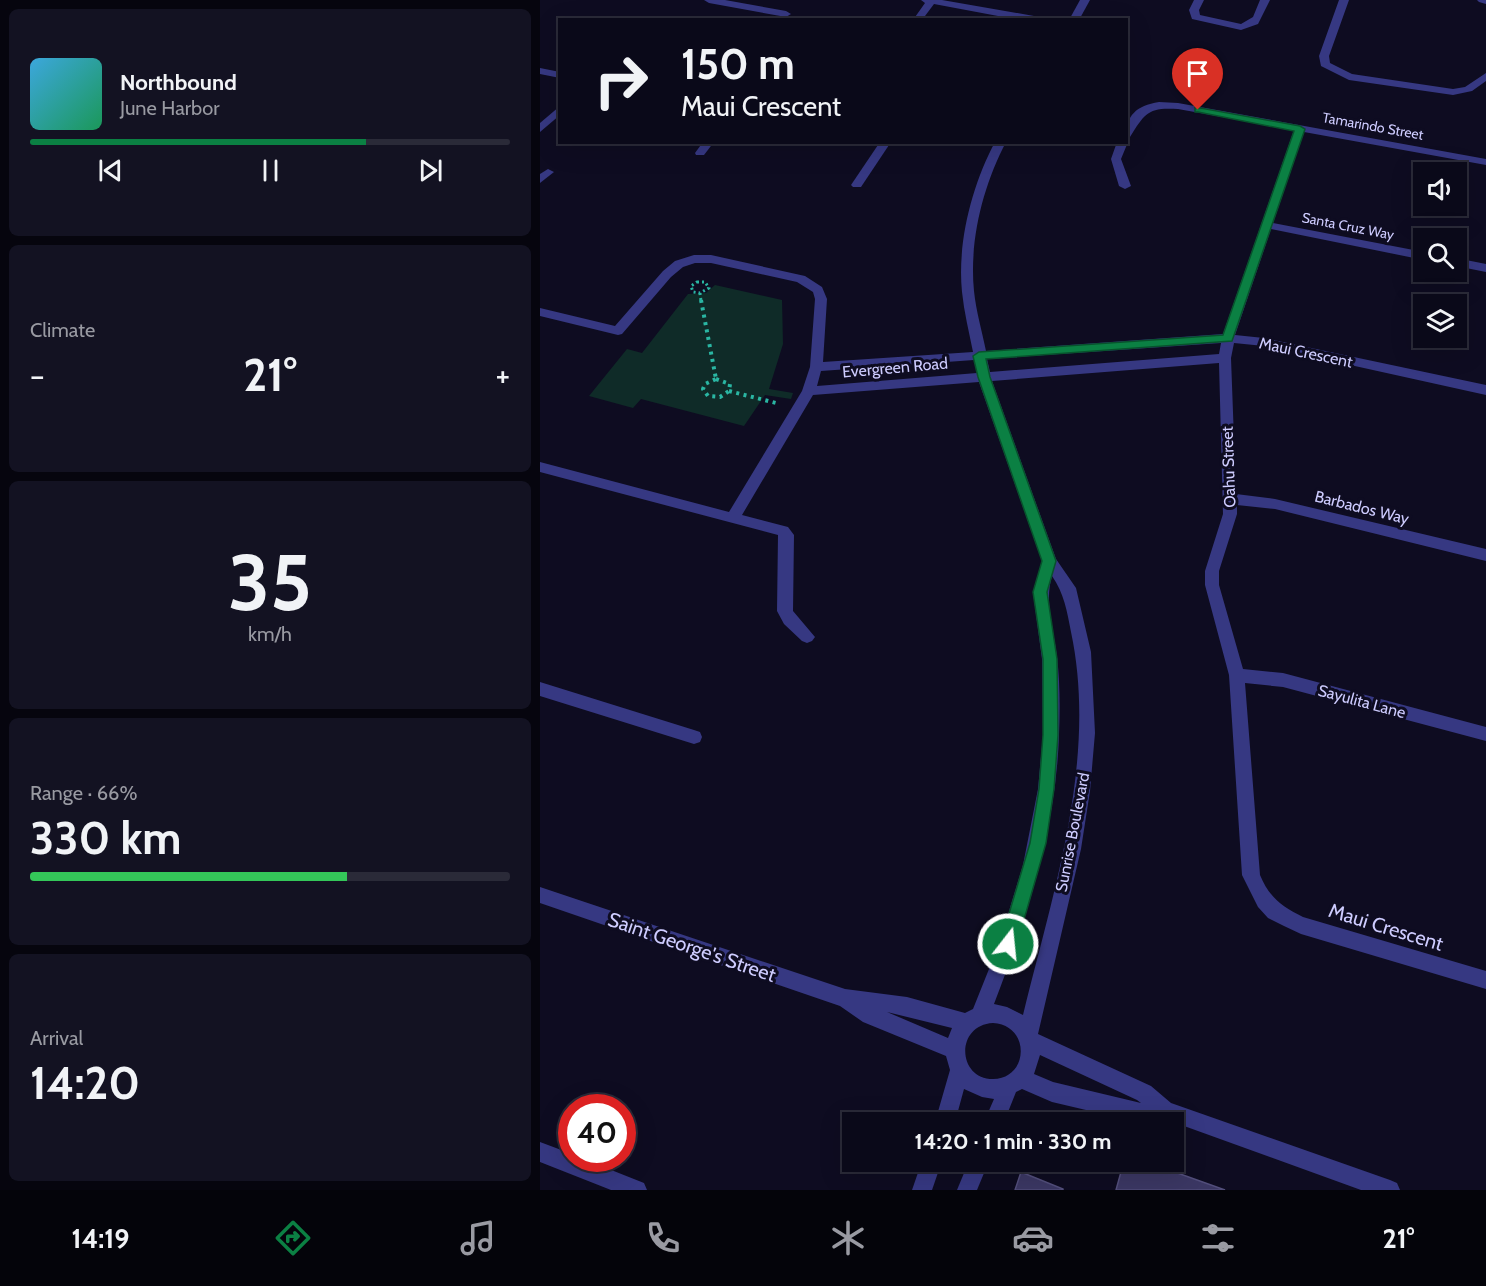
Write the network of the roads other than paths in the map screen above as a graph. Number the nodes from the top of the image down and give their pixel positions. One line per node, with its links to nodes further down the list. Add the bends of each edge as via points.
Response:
1 (928, 0): 7 (street); 9 (street)
2 (1085, 0): 11 (street)
3 (1199, 0): 4 (street, via 1195,17 1241,27 1256,22)
4 (1265, 0)
5 (1344, 0): 14 (street, via 1324,56 1325,64 1349,77 1460,92)
6 (716, 1): 8 (street)
7 (977, 4): 10 (street)
8 (786, 14)
9 (918, 18)
10 (1030, 18)
11 (1075, 18)
12 (540, 71): 13 (street)
13 (558, 75)
14 (1486, 76)
15 (558, 111): 16 (street)
16 (540, 129)
17 (1300, 129): 18 (street, Tamarindo Street, via 1163,105 1141,111); 24 (street, Tamarindo Street); 27 (street, Oahu Street)
18 (1128, 131)
19 (707, 144): 23 (street)
20 (885, 144): 25 (street)
21 (1000, 144): 33 (street, Sunrise Boulevard, via 976,203 970,240 968,290)
22 (1122, 144): 26 (street, via 1116,159)
23 (700, 153)
24 (1486, 162)
25 (857, 185)
26 (1125, 186)
27 (1267, 225): 28 (street, Santa Cruz Way); 32 (street, Oahu Street)
28 (1413, 254)
29 (1467, 264): 30 (street)
30 (1486, 268)
31 (540, 312): 35 (street, via 618,331 679,264 711,259 801,279 818,290 821,299)
32 (1228, 338): 33 (street, Maui Crescent); 34 (street, Oahu Street); 37 (street, Maui Crescent, via 1264,342)
33 (979, 356): 35 (street, Evergreen Road); 36 (street, Sunrise Boulevard)
34 (1225, 358): 36 (street); 40 (street, Oahu Street)
35 (816, 367): 38 (street)
36 (984, 377): 38 (street, Evergreen Road); 43 (street, Sunrise Boulevard)
37 (1486, 390)
38 (809, 391): 41 (street)
39 (540, 467): 41 (street)
40 (1229, 499): 42 (street, Barbados Way, via 1275,504); 45 (street, Oahu Street, via 1230,514 1212,571 1212,585)
41 (733, 518): 44 (street, via 787,535 784,611)
42 (1486, 555)
43 (1049, 561): 53 (street, Sunrise Boulevard, via 1040,592 1050,659 1051,735 1038,843 1008,944); 54 (street, Sunrise Boulevard, via 1069,588 1083,652 1087,734 1072,849)
44 (807, 638)
45 (1237, 675): 47 (street, Sayulita Lane, via 1283,680); 50 (street, Oahu Street, via 1251,875 1258,895)
46 (540, 689): 48 (street)
47 (1483, 733)
48 (694, 737)
49 (540, 895): 52 (street, Saint George's Street)
50 (1274, 913): 51 (street, Maui Crescent, via 1301,925)
51 (1486, 980)
52 (845, 998): 53 (street, Saint George's Street); 55 (street, Saint George's Street, via 870,1015)
53 (974, 1019): 54 (street, via 999,1013 1008,1016 1017,1021); 55 (street, via 959,1035)
54 (1029, 1038): 57 (street, via 1028,1066); 58 (street, via 1144,1093)
55 (955, 1050): 56 (street)
56 (960, 1070): 57 (street, via 978,1086 993,1090); 59 (street)
57 (1014, 1083): 58 (street, via 1141,1113); 60 (street)
58 (1165, 1111): 67 (street)
59 (948, 1112)
60 (999, 1112)
61 (540, 1152): 64 (street)
62 (928, 1172): 65 (street)
63 (974, 1172): 66 (street)
64 (637, 1190)
65 (922, 1190)
66 (967, 1190)
67 (1390, 1190)

